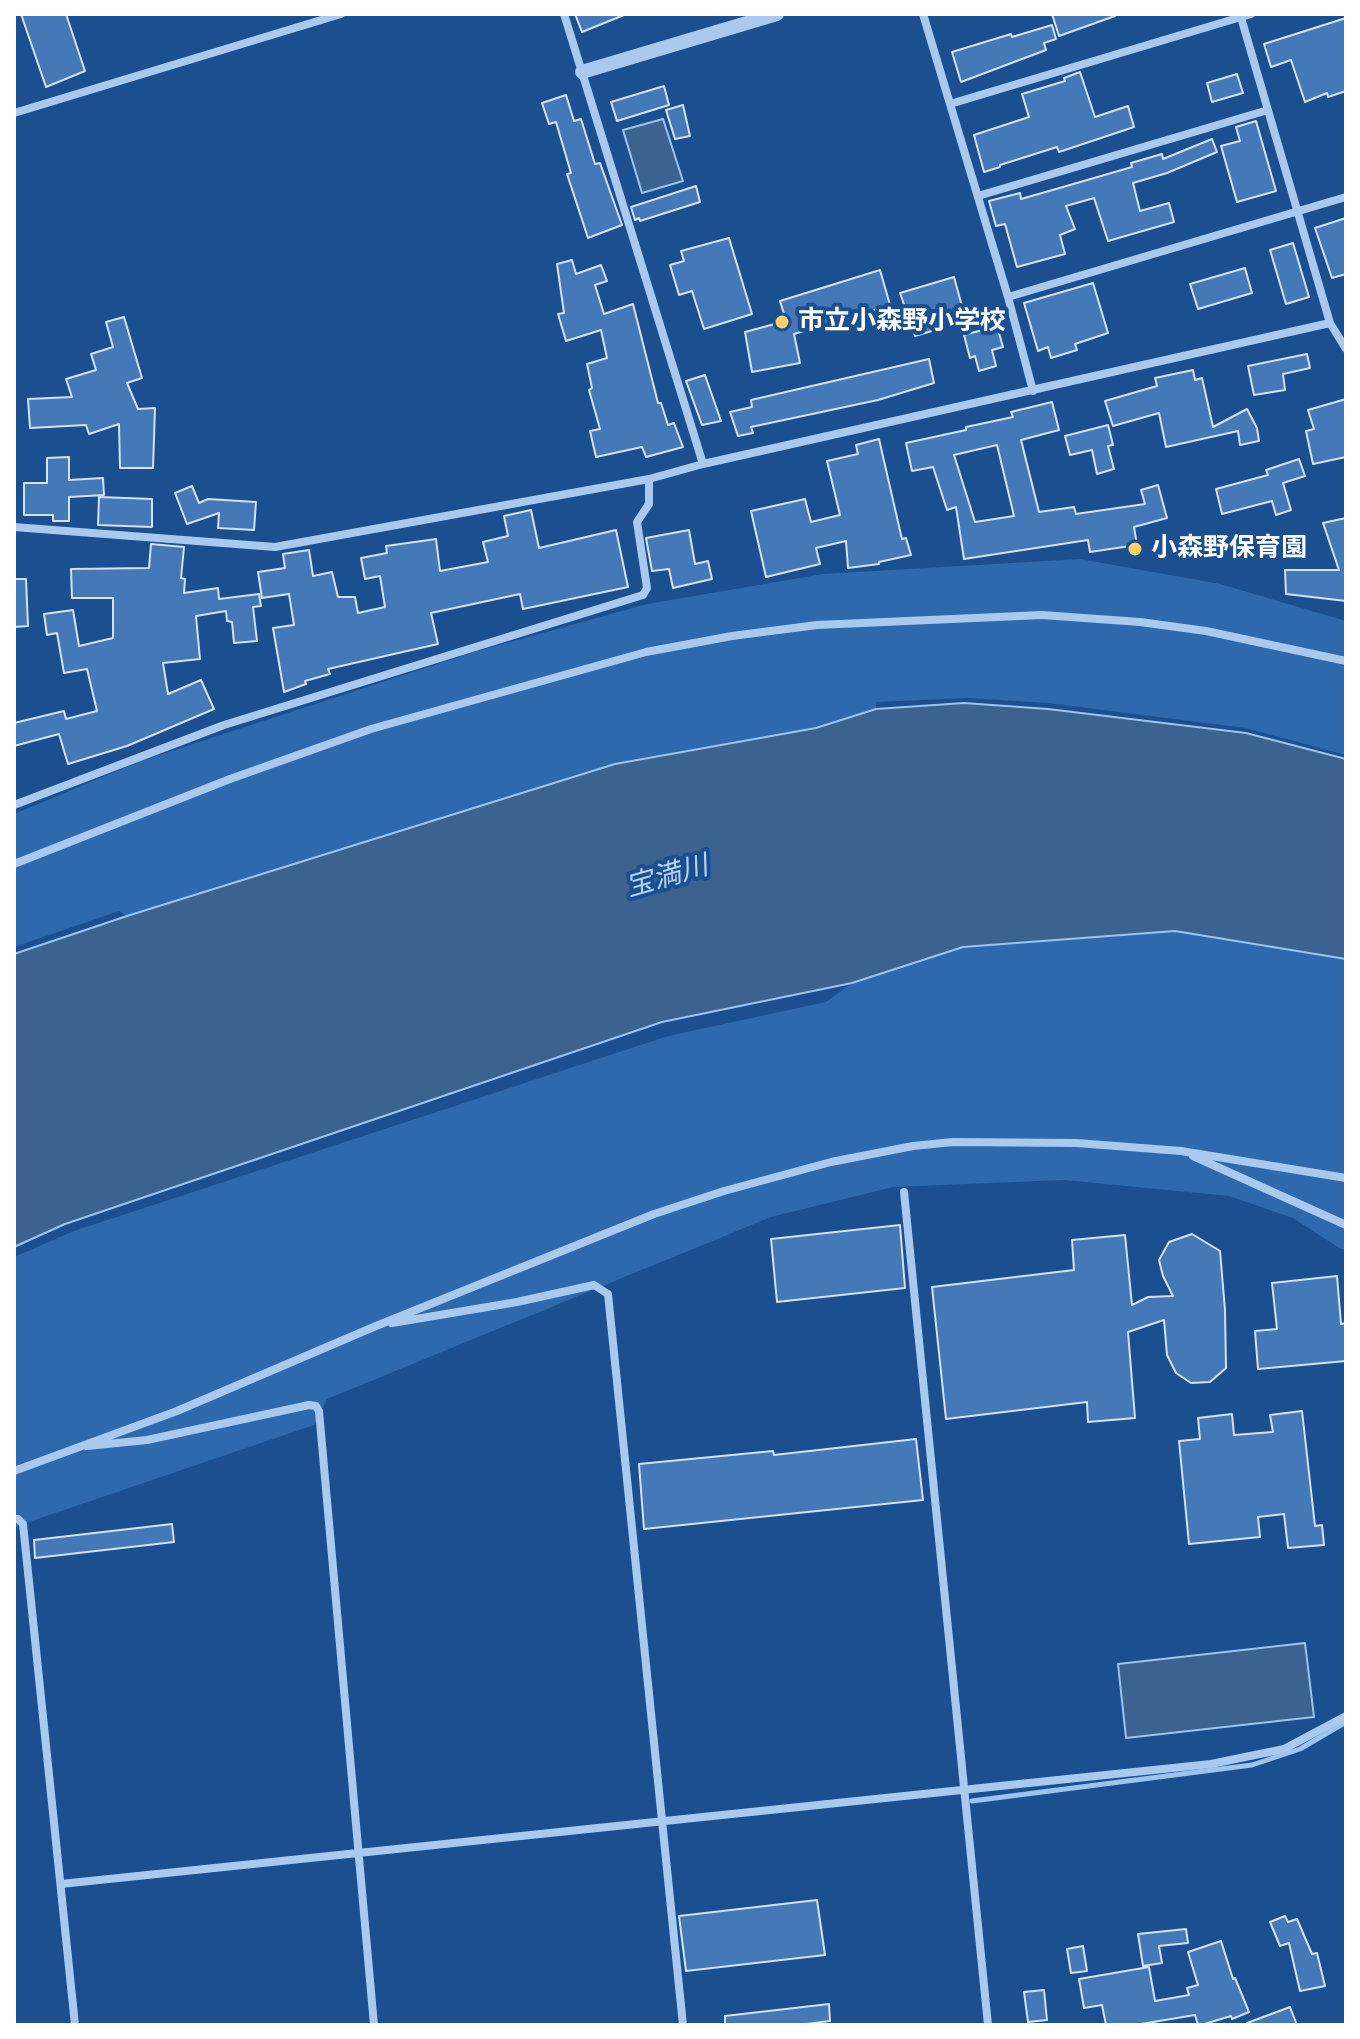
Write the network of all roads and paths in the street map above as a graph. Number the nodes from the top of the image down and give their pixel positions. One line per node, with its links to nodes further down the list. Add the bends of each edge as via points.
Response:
1 (341, 14): 10 (street)
2 (564, 14): 7 (street)
3 (777, 14): 7 (street)
4 (923, 14): 8 (street)
5 (1251, 14): 6 (street)
6 (1240, 15): 8 (street); 9 (street)
7 (582, 72): 18 (street)
8 (950, 104): 11 (street)
9 (1268, 110): 11 (street); 13 (street)
10 (14, 113)
11 (978, 196): 14 (street)
12 (1346, 197): 13 (street)
13 (1298, 212): 14 (street); 15 (street)
14 (1008, 297): 17 (street)
15 (1330, 323): 16 (street); 17 (street)
16 (1346, 349)
17 (1033, 391): 18 (street)
18 (703, 464): 19 (street)
19 (649, 479): 20 (street, via 275,547); 22 (street, via 649,504 637,522 647,588 643,595 224,725)
20 (14, 527)
21 (1346, 661): 23 (street, via 1206,631 1042,615 817,625 718,638 646,652 371,729)
22 (14, 805)
23 (14, 864)
24 (1181, 1151): 25 (street); 27 (street); 28 (street, via 953,1142 831,1162 654,1214)
25 (1346, 1178)
26 (904, 1192): 33 (street)
27 (1346, 1225)
28 (376, 1326): 29 (street); 34 (street, via 594,1285 608,1294)
29 (81, 1446): 30 (street); 35 (street, via 147,1440 316,1406)
30 (14, 1471)
31 (14, 1519): 36 (street, via 23,1524)
32 (1346, 1716): 33 (street, via 1284,1749 1243,1759)
33 (963, 1792): 34 (street); 40 (street)
34 (664, 1822): 35 (street); 39 (street)
35 (359, 1853): 36 (street); 38 (street)
36 (61, 1884): 37 (street)
37 (75, 2025)
38 (374, 2025)
39 (683, 2025)
40 (988, 2025)

